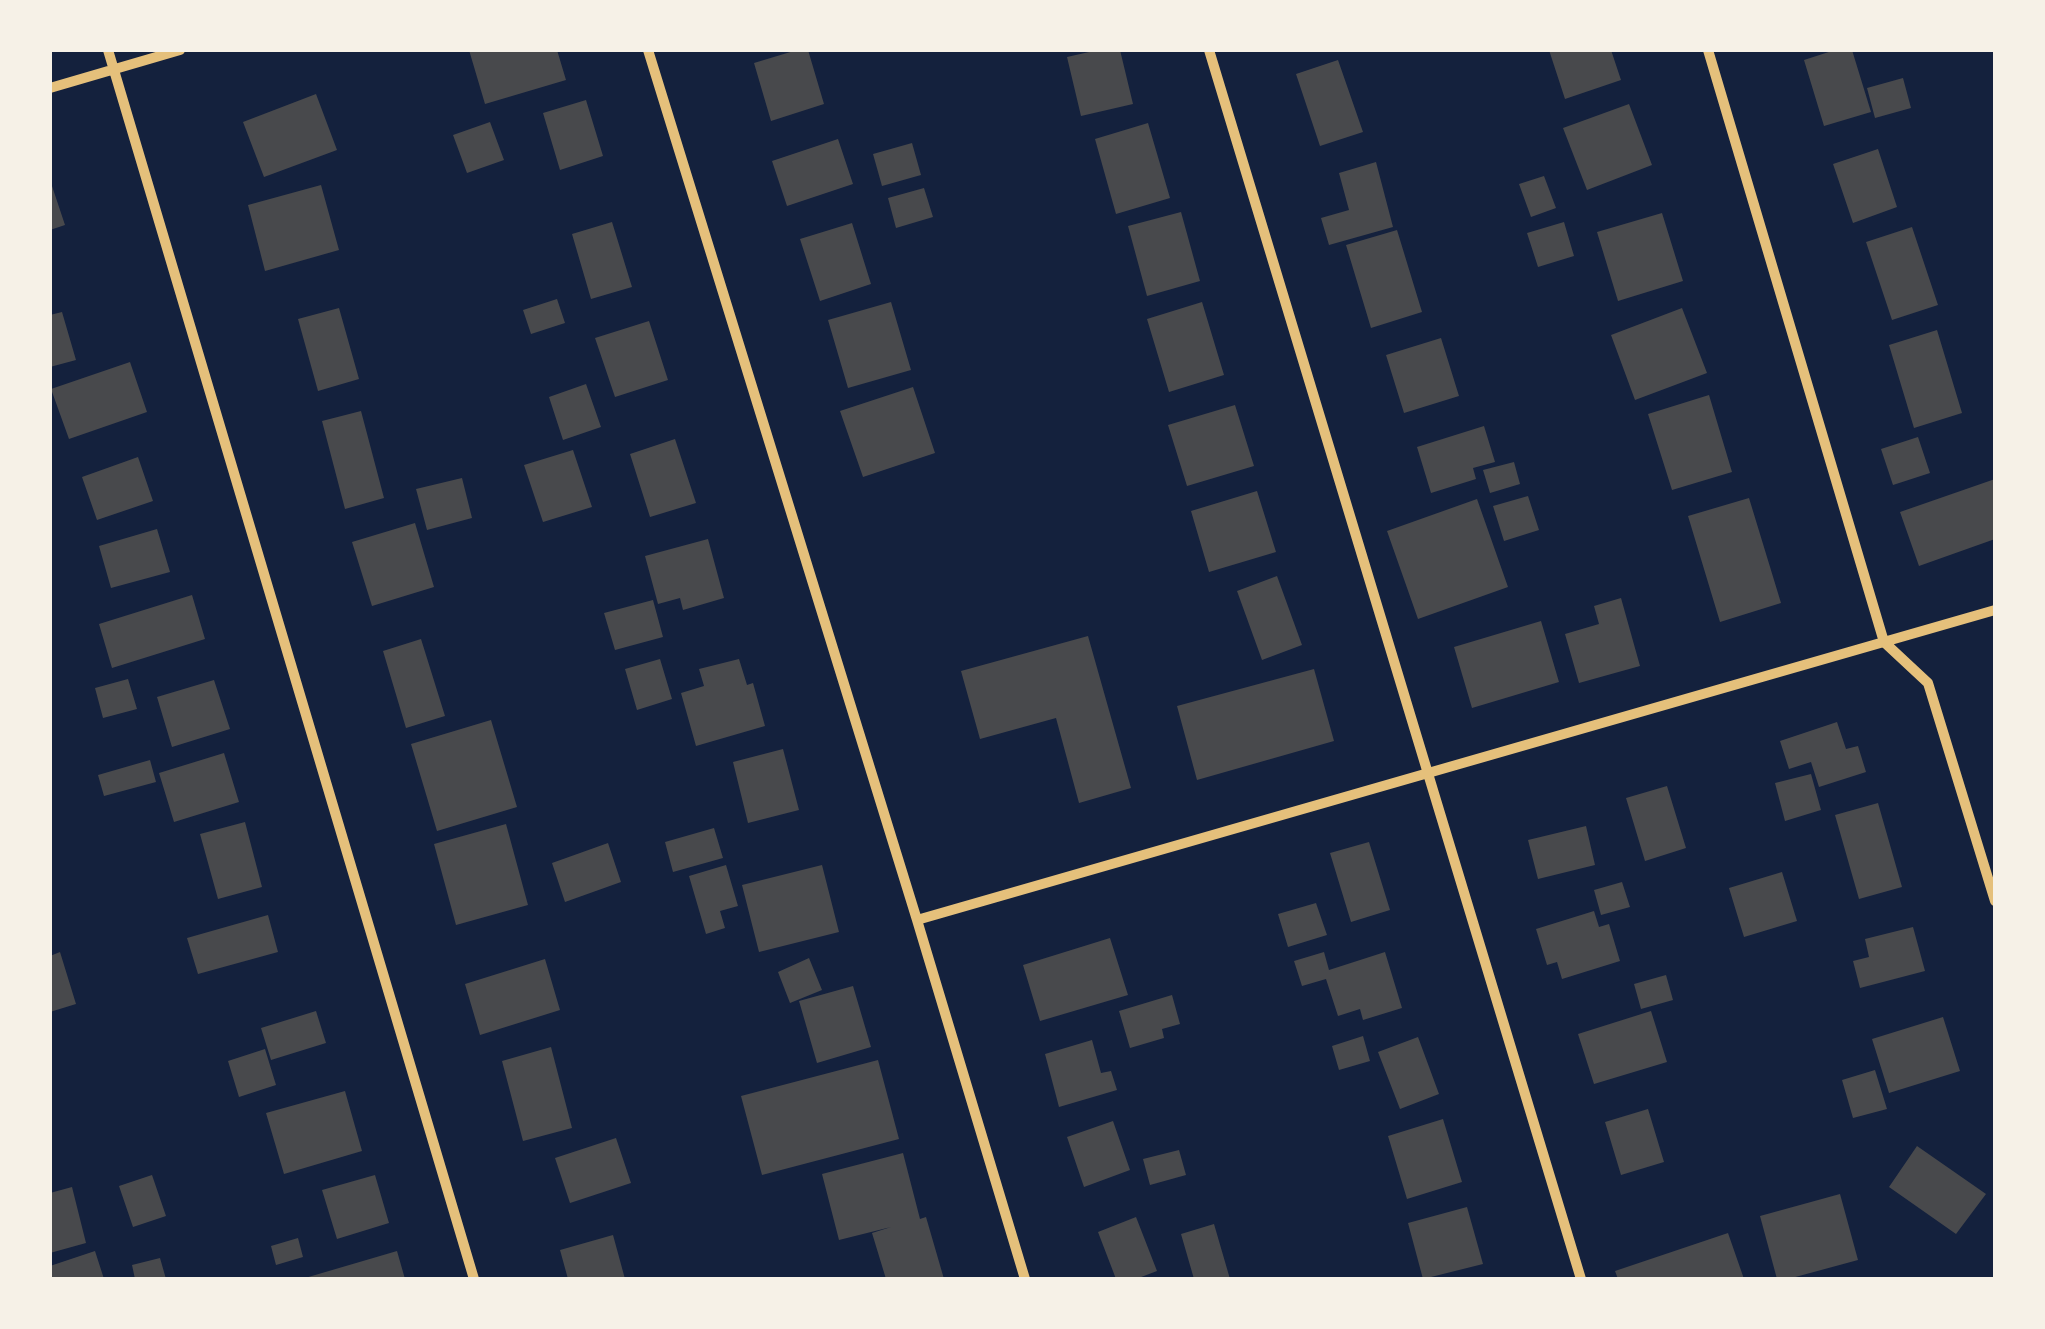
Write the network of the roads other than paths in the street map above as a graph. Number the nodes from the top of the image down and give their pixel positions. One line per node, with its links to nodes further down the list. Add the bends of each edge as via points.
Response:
1 (108, 50): 6 (street)
2 (180, 50): 6 (street)
3 (648, 50): 12 (street)
4 (1209, 50): 10 (street)
5 (1708, 50): 9 (street)
6 (114, 70): 7 (street); 13 (street)
7 (50, 88)
8 (1995, 610): 9 (street)
9 (1884, 642): 10 (street); 11 (street, via 1928,683)
10 (1427, 773): 12 (street); 15 (street)
11 (1995, 901)
12 (917, 920): 14 (street)
13 (474, 1279)
14 (1025, 1279)
15 (1581, 1279)

